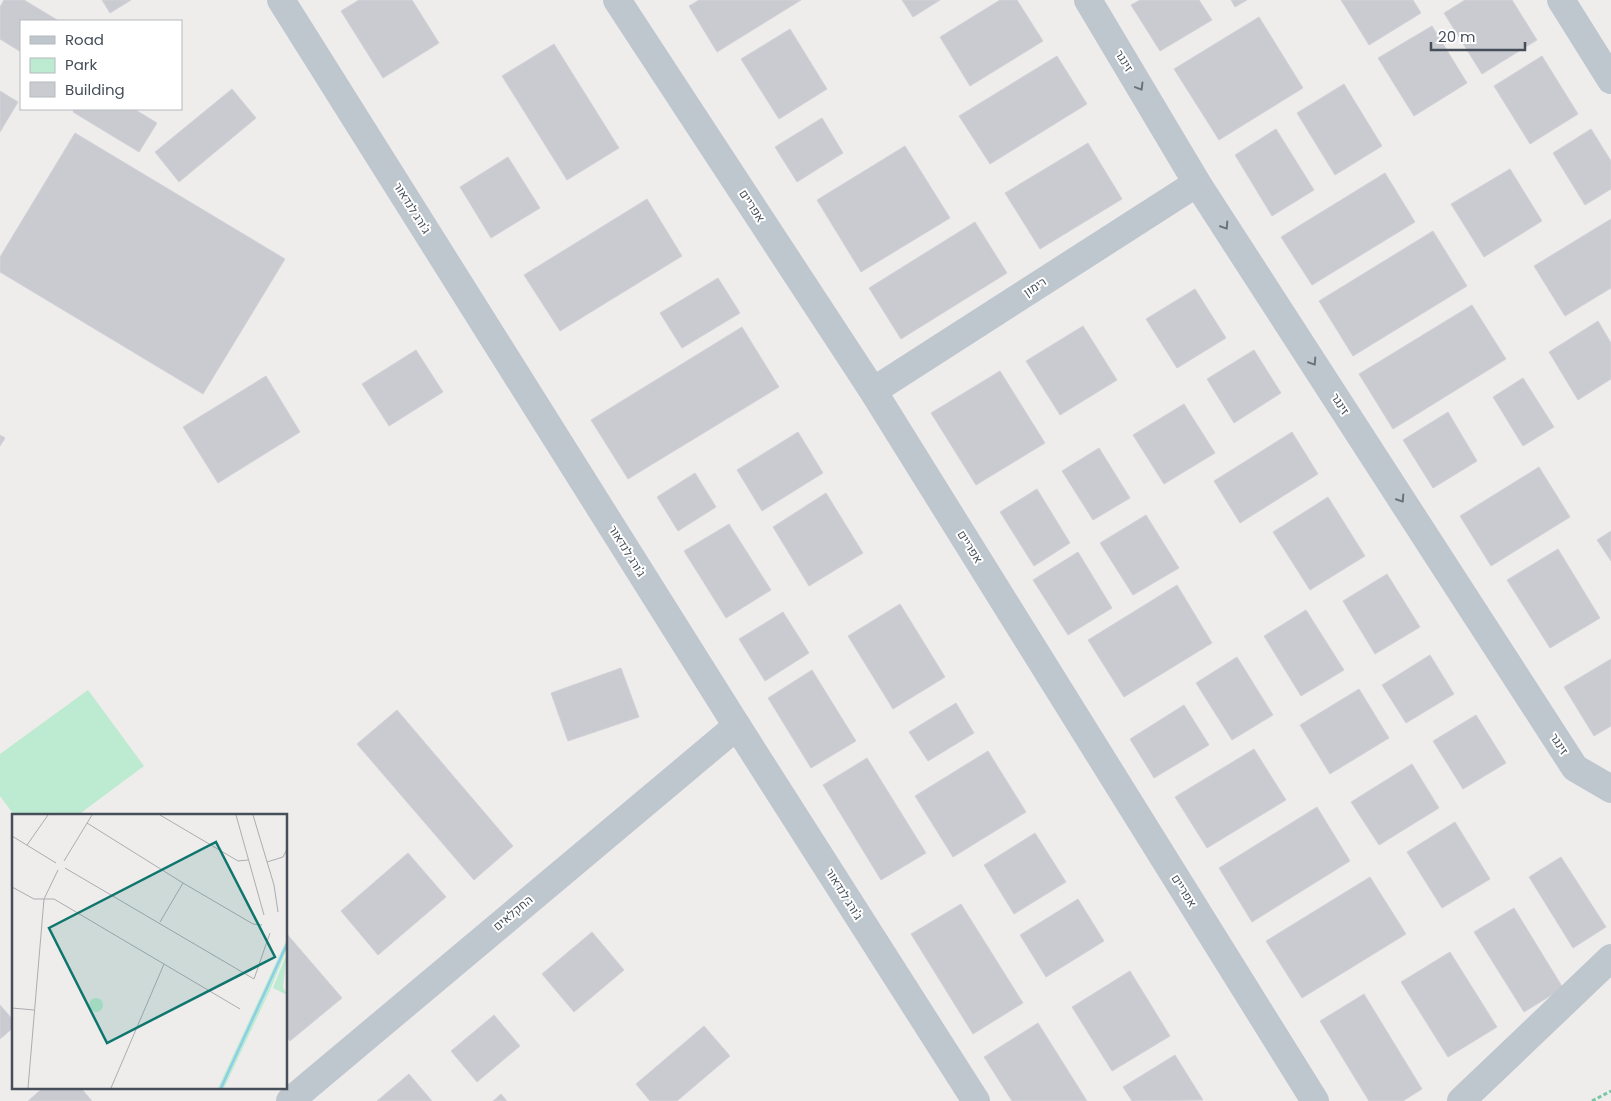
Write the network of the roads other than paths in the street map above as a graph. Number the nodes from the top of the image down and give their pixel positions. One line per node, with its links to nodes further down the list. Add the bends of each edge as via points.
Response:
1 (281, 0): 8 (street, ג'ורג לנדאור)
2 (616, 0): 7 (street, אפריים)
3 (1088, 0): 6 (street, זינגר, one-way to 6)
4 (1561, 0): 5 (street)
5 (1611, 80)
6 (1197, 183): 7 (street, רימון); 9 (street, זינגר, one-way to 9, via 1575,768)
7 (873, 391): 13 (street, אפריים)
8 (737, 726): 11 (street, החקלאים); 12 (street, ג'ורג לנדאור)
9 (1611, 789)
10 (1611, 958): 14 (street)
11 (290, 1101)
12 (976, 1101)
13 (1315, 1101)
14 (1460, 1101)

